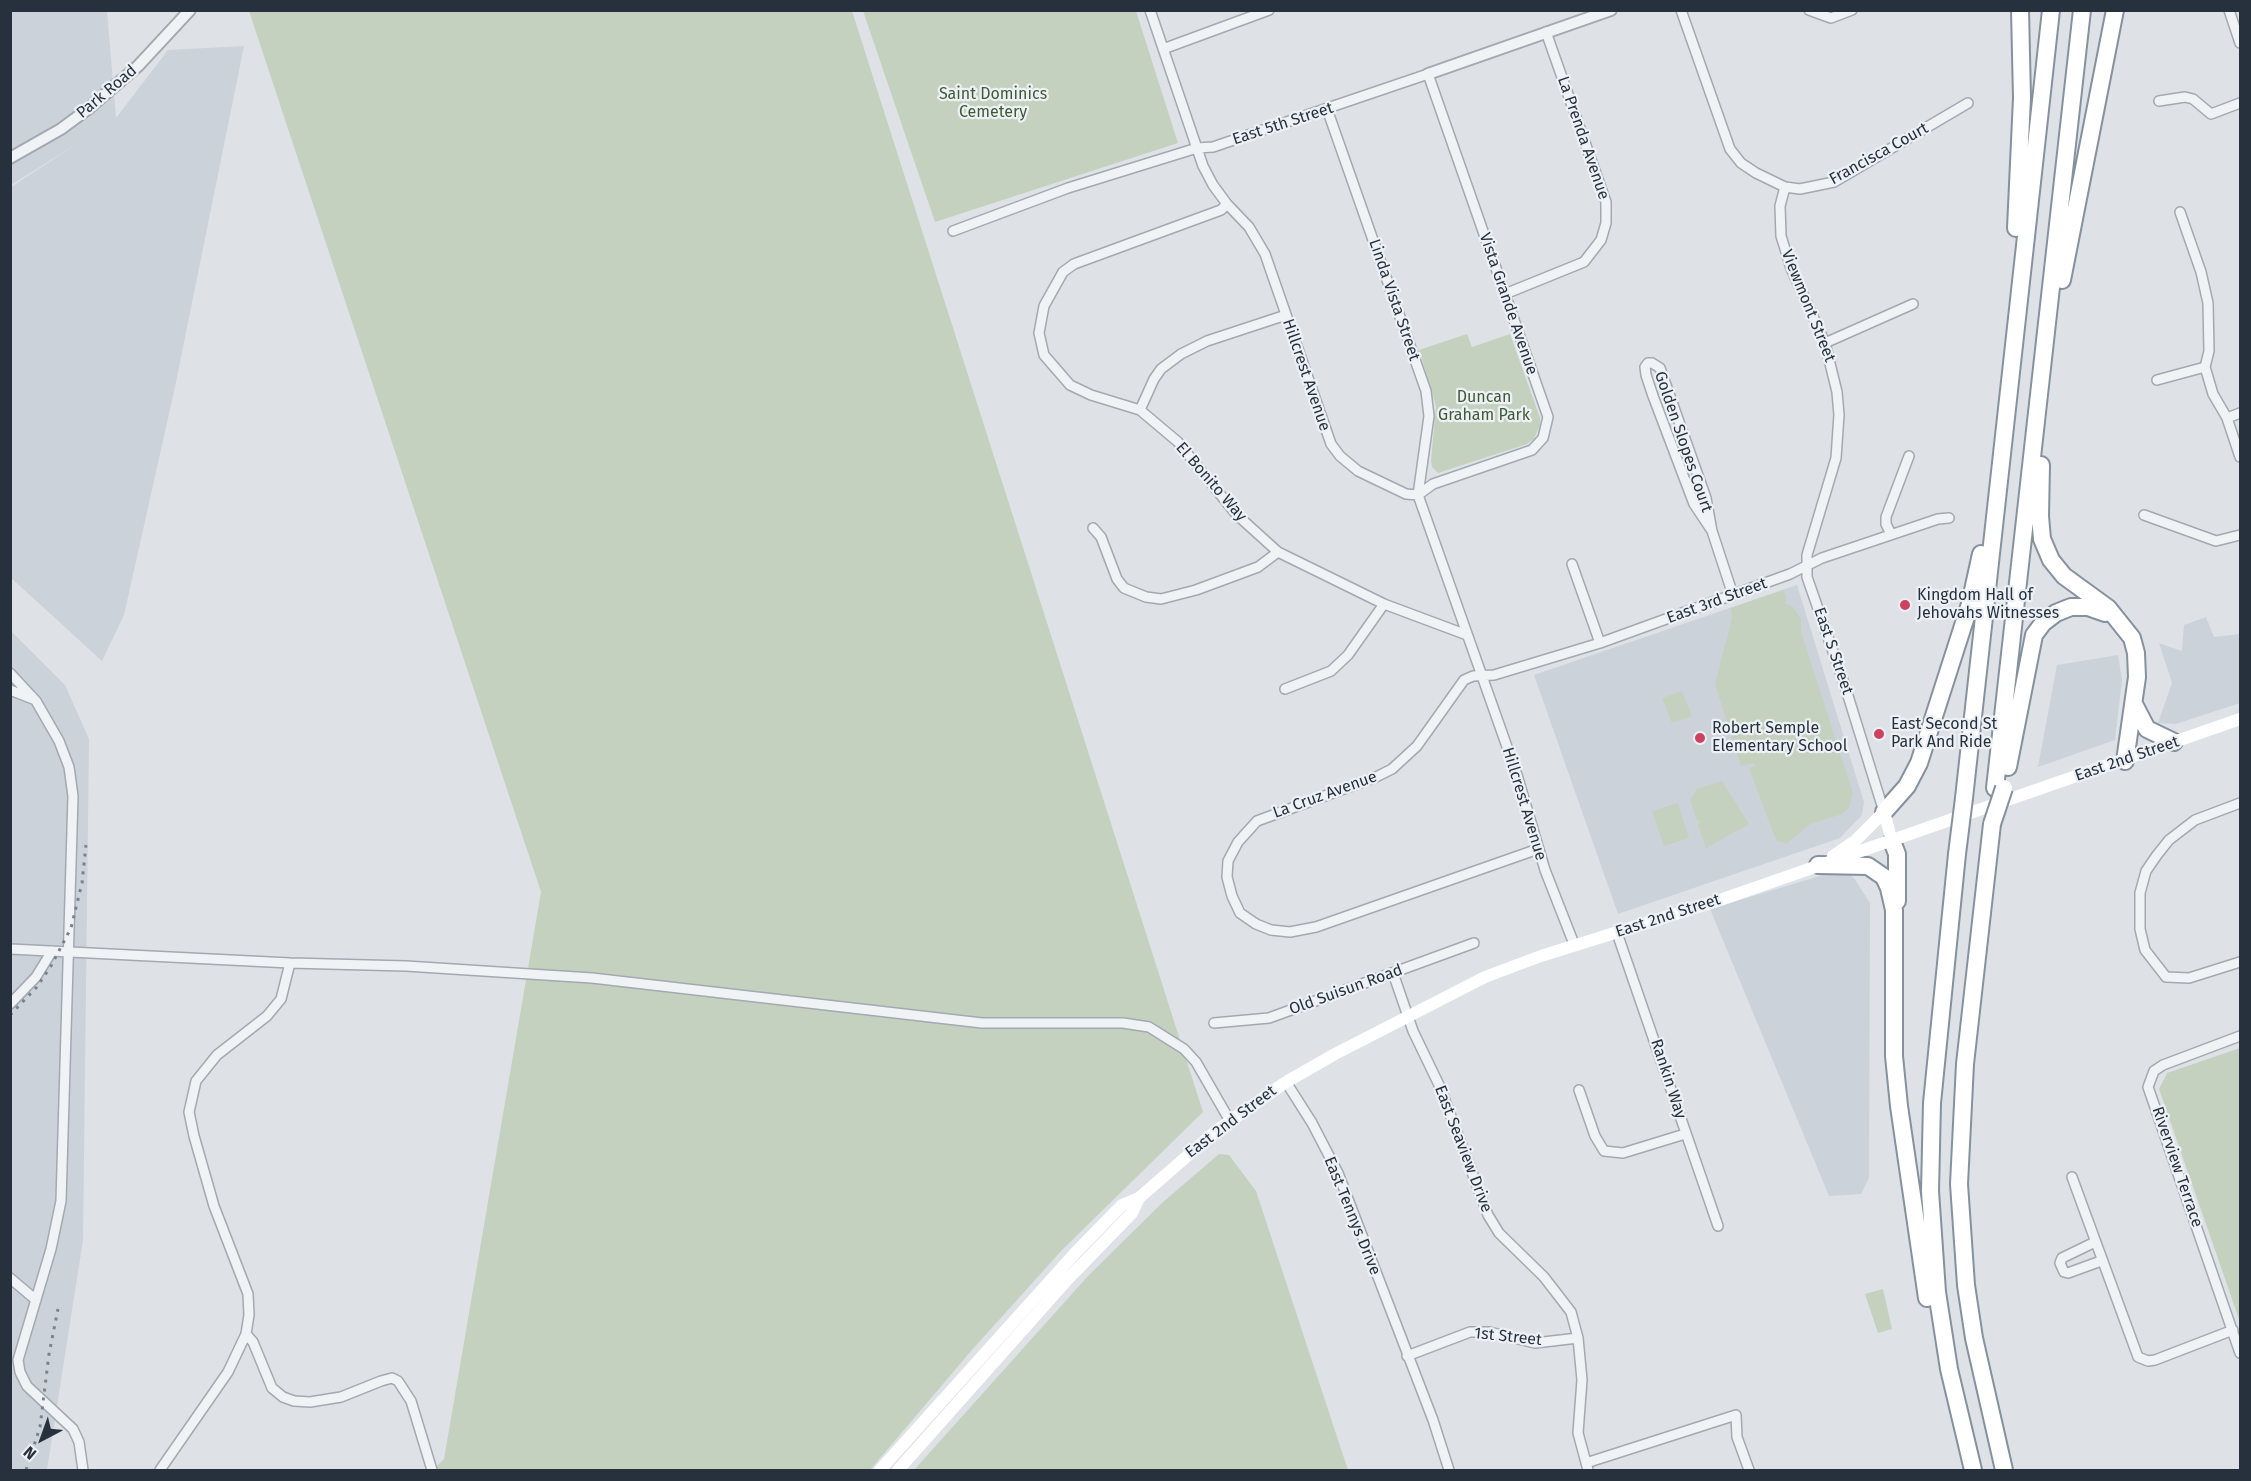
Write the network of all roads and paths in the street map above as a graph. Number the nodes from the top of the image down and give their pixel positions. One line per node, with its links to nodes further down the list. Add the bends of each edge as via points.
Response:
1 (190, 10): 22 (street, Park Road, via 138,66 88,109)
2 (1150, 10): 15 (street, Hillcrest Avenue)
3 (1269, 10): 15 (street)
4 (1611, 10): 13 (street, East 5th Street)
5 (1681, 10): 23 (street, via 1730,148 1741,163)
6 (1809, 10): 7 (street, via 1831,18)
7 (1852, 10)
8 (2020, 10): 32 (highway, via 2022,109 2011,300)
9 (2051, 10): 32 (highway)
10 (2082, 10): 30 (highway)
11 (2115, 10): 30 (highway, via 2057,303)
12 (2229, 10): 14 (street)
13 (1546, 32): 16 (street, East 5th Street); 27 (street, La Prenda Avenue, via 1606,202 1606,223 1602,240 1584,262)
14 (2241, 43)
15 (1163, 48): 21 (street, Hillcrest Avenue)
16 (1428, 74): 20 (street, East 5th Street); 27 (street, Vista Grande Avenue)
17 (2159, 101): 19 (street, via 2193,99 2211,114)
18 (1968, 103): 23 (street, Francisca Court, via 1834,182 1800,189)
19 (2241, 103)
20 (1327, 109): 21 (street, East 5th Street, via 1213,147); 42 (street, Linda Vista Street, via 1426,391 1429,416)
21 (1197, 148): 24 (street, Hillcrest Avenue, via 1213,185); 26 (street, East 5th Street, via 1051,194)
22 (10, 158)
23 (1785, 187): 31 (street, Viewmont Street, via 1780,206 1781,236 1791,268)
24 (1227, 204): 29 (street, Hillcrest Avenue, via 1260,244); 36 (street, El Bonito Way, via 1221,210 1074,264 1063,273 1044,306 1040,333 1044,355 1053,367 1070,385)
25 (2180, 212): 33 (street, via 2208,303 2209,351)
26 (953, 231)
27 (1505, 294): 42 (street, Vista Grande Avenue, via 1548,417 1543,438 1532,450 1433,484)
28 (1913, 304): 31 (street)
29 (1286, 315): 36 (street, via 1207,341 1181,354 1161,369); 42 (street, Hillcrest Avenue, via 1322,425 1340,456 1358,471 1407,494)
30 (2046, 339): 35 (highway)
31 (1826, 344): 51 (street, Viewmont Street, via 1837,392 1839,435 1832,478)
32 (2012, 357): 41 (highway)
33 (2205, 367): 34 (street); 38 (street, via 2213,394)
34 (2157, 380)
35 (2041, 384): 54 (highway, via 2045,417 2042,539 2064,576); 66 (highway)
36 (1140, 410): 49 (street, El Bonito Way, via 1178,442 1236,514)
37 (2241, 413): 38 (street)
38 (2227, 417): 40 (street)
39 (1909, 456): 47 (street, via 1886,517)
40 (2241, 457)
41 (1999, 480): 68 (highway, via 1970,604 1919,763 1907,786); 102 (highway, bridge, via 1939,1020 1930,1147 1937,1292)
42 (1418, 495): 55 (street, Hillcrest Avenue)
43 (2144, 515): 48 (street, via 2216,540)
44 (1949, 518): 47 (street, East 3rd Street)
45 (1093, 528): 49 (street, via 1101,537 1117,579 1124,588 1146,597 1161,598 1196,590 1258,567)
46 (1712, 531): 46 (street, Golden Slopes Court, via 1706,498 1660,368 1648,363 1646,375 1694,504); 52 (street, Golden Slopes Court)
47 (1891, 534): 51 (street, East 3rd Street)
48 (2241, 536)
49 (1278, 552): 53 (street, El Bonito Way)
50 (1572, 564): 56 (street)
51 (1806, 565): 52 (street, East 3rd Street); 68 (street, East S Street)
52 (1732, 595): 56 (street, East 3rd Street)
53 (1384, 604): 55 (street, El Bonito Way); 59 (street, via 1348,655 1331,671)
54 (2115, 616): 62 (highway, via 2128,630 2136,653); 66 (highway, via 2088,607 2071,607 2056,613 2034,635)
55 (1467, 635): 58 (street, Hillcrest Avenue)
56 (1600, 643): 58 (street, East 3rd Street, via 1494,675)
57 (10, 674): 61 (street)
58 (1482, 675): 70 (street, Hillcrest Avenue); 70 (street, La Cruz Avenue, via 1460,684 1417,746 1392,769 1265,817 1246,830 1228,861 1232,896 1240,913 1256,924 1290,932 1316,927)
59 (1285, 689)
60 (10, 690): 61 (street)
61 (36, 701): 78 (street, via 60,741 73,796)
62 (2134, 703): 64 (highway, via 2147,729); 65 (highway)
63 (2241, 719): 64 (main road, East 2nd Street)
64 (2175, 742): 65 (main road, East 2nd Street)
65 (2125, 761): 69 (main road, East 2nd Street)
66 (2000, 788): 112 (highway, bridge, via 1992,824 1965,1064 1959,1184 1974,1338)
67 (2241, 803): 79 (street, via 2195,819 2169,840 2146,872 2140,893 2140,929 2145,950 2166,977 2189,978)
68 (1884, 812): 69 (main road, East S Street); 71 (main road, via 1856,841)
69 (1892, 841): 71 (main road, East 2nd Street); 72 (highway, via 1897,854)
70 (1538, 849): 75 (street, Hillcrest Avenue)
71 (1818, 866): 72 (highway, via 1854,864 1875,869 1884,877); 73 (main road, East 2nd Street)
72 (1894, 910): 102 (highway, via 1894,1056 1899,1106 1940,1367)
73 (1617, 933): 75 (main road, East 2nd Street); 89 (street, Rankin Way)
74 (1474, 944): 81 (street, Old Suisun Road)
75 (1575, 944): 83 (main road, East 2nd Street, via 1485,977)
76 (10, 949): 77 (street)
77 (52, 951): 78 (street); 82 (street, via 36,977)
78 (70, 952): 80 (street); 96 (street, via 61,1201)
79 (2241, 962)
80 (290, 963): 88 (street, via 406,966 624,981 982,1023 1123,1023 1149,1027 1184,1049 1196,1062); 98 (street, via 282,999 203,1071 196,1081 189,1112 214,1206 248,1294)
81 (1393, 973): 83 (street, East Seaview Drive); 84 (street, Old Suisun Road, via 1269,1018)
82 (10, 1004)
83 (1407, 1015): 86 (main road, East 2nd Street); 99 (street, East Seaview Drive, via 1444,1097 1488,1215 1499,1233 1559,1295 1571,1312)
84 (1214, 1023)
85 (2241, 1036): 97 (street, Riverview Terrace, via 2163,1065 2154,1071 2148,1087)
86 (1286, 1082): 88 (main road, East 2nd Street); 101 (street, East Tennys Drive, via 1338,1173)
87 (1579, 1090): 89 (street, via 1604,1151 1623,1153)
88 (1230, 1120): 91 (main road, East 2nd Street)
89 (1685, 1134): 92 (street, Rankin Way)
90 (2072, 1177): 93 (street)
91 (1139, 1198): 107 (main road, East 2nd Street, via 1122,1205 1077,1251); 108 (main road, East 2nd Street, via 1132,1213)
92 (1718, 1226)
93 (2095, 1242): 94 (street); 94 (street, via 2062,1258 2061,1263 2068,1273)
94 (2101, 1261): 97 (street, via 2138,1357 2155,1360)
95 (10, 1278): 96 (street)
96 (36, 1300): 104 (street, via 18,1360 20,1371 27,1386 73,1429)
97 (2233, 1330): 100 (street, Riverview Terrace)
98 (246, 1334): 105 (street, via 228,1372); 106 (street, via 253,1341 272,1388 294,1401 341,1397 381,1381 398,1381 411,1401)
99 (1578, 1338): 101 (street, 1st Street, via 1535,1342 1470,1332); 103 (street, East Seaview Drive, via 1582,1380 1578,1433)
100 (2241, 1353)
101 (1407, 1356): 109 (street, East Tennys Drive)
102 (1958, 1417): 111 (highway)
103 (1587, 1467): 110 (street, via 1736,1415 1737,1437)
104 (83, 1470)
105 (160, 1470)
106 (432, 1470)
107 (880, 1470)
108 (898, 1470)
109 (1449, 1470)
110 (1749, 1470)
111 (1973, 1470)
112 (2004, 1470)

